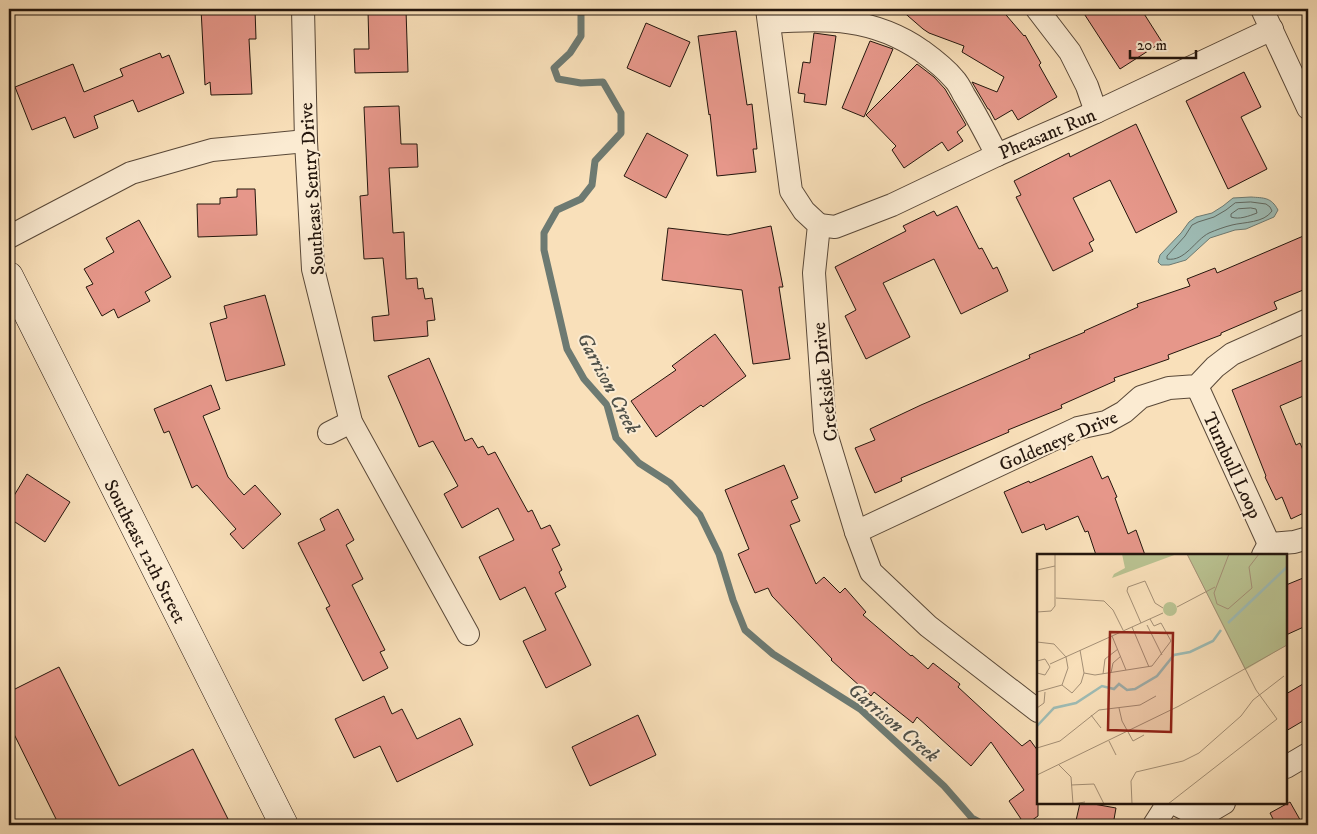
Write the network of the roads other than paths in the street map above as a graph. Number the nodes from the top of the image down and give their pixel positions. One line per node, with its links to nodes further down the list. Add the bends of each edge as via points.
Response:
1 (303, 9): 7 (street, Southeast Sentry Drive)
2 (1037, 9): 6 (street, via 1070,52)
3 (768, 15): 8 (street, via 863,24 910,42 933,58 954,79); 9 (street, via 791,191)
4 (1267, 19): 5 (street); 6 (street, Pheasant Run)
5 (1308, 108)
6 (1096, 112): 8 (street, Pheasant Run)
7 (306, 141): 10 (street, via 212,150 131,173); 14 (street, Southeast Sentry Drive, via 313,269)
8 (997, 155): 9 (street, Pheasant Run, via 892,206 835,227)
9 (818, 225): 16 (street, Creekside Drive, via 814,273 825,430)
10 (9, 237)
11 (9, 276): 24 (main road, Southeast 12th Street)
12 (1308, 320): 13 (street, via 1232,354)
13 (1197, 386): 16 (street, Goldeneye Drive, via 1168,388 1141,397 1106,422 1078,428); 18 (street, Turnbull Loop)
14 (351, 422): 15 (street); 19 (street, Southeast Sentry Drive)
15 (329, 433)
16 (856, 532): 20 (street, Creekside Drive, via 871,572 928,626)
17 (1308, 538): 18 (street)
18 (1266, 550)
19 (468, 634)
20 (1034, 701)
21 (1167, 804): 25 (street)
22 (1175, 804): 23 (street, via 1187,810)
23 (1214, 814)
24 (284, 825)
25 (1154, 825)

